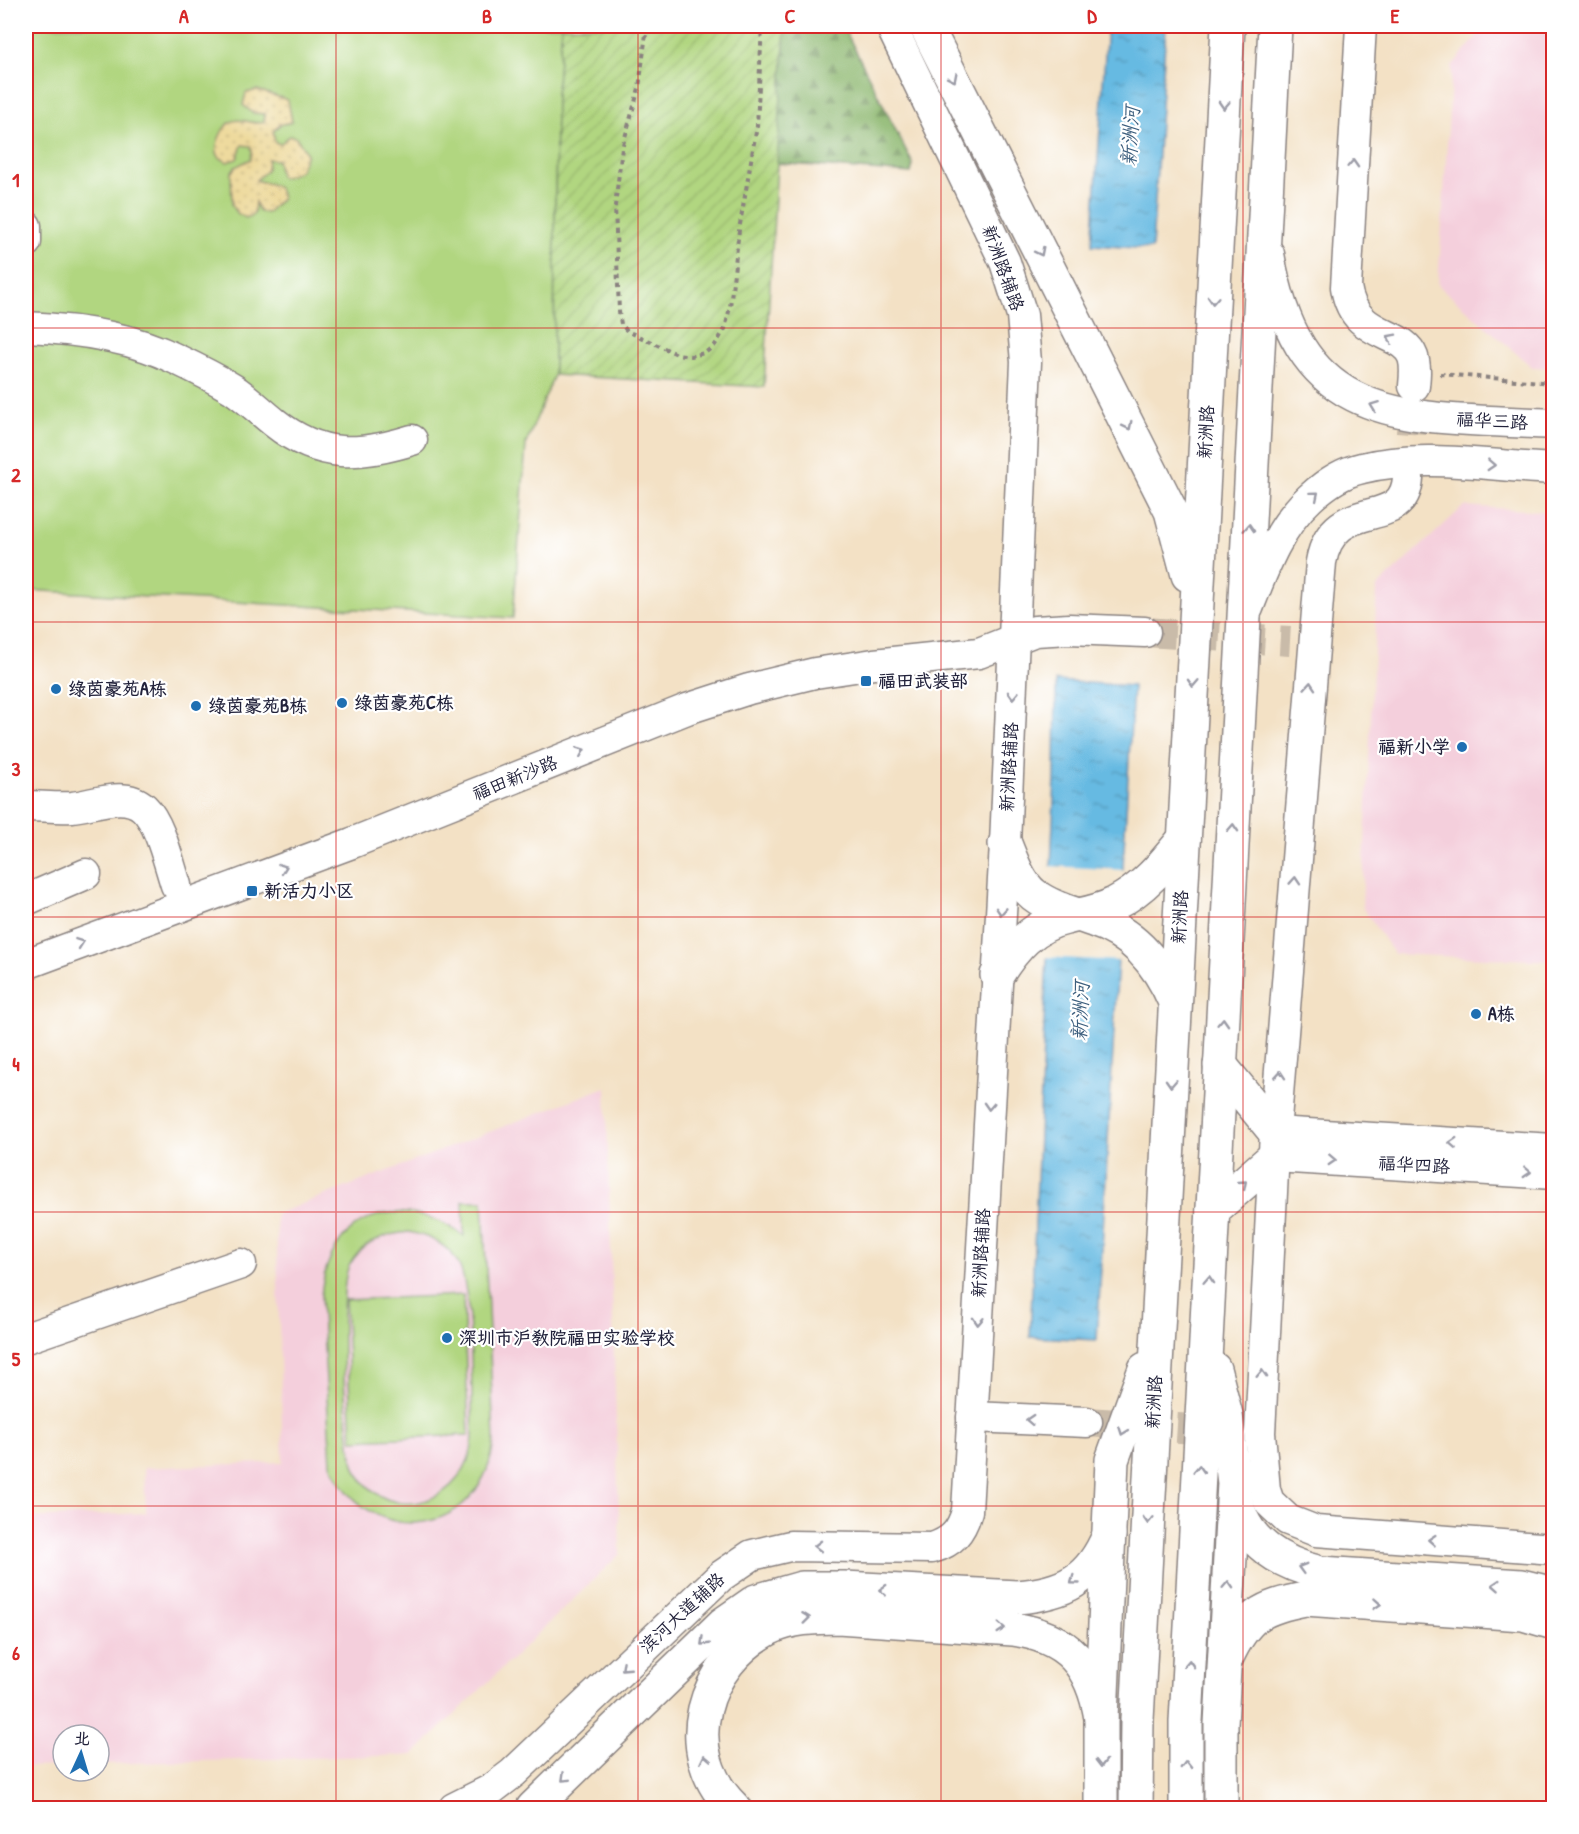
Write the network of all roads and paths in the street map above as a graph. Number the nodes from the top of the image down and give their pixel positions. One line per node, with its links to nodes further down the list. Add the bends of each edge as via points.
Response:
1 (646, 26): 2 (path, via 639,88 622,148 615,206 619,312 621,324 636,337 691,356 705,353 715,345 730,307 757,126)
2 (762, 26)
3 (891, 26): 25 (street, 新洲路辅路, via 995,238 1022,315 1026,387)
4 (926, 26): 23 (main road, one-way to 23, via 1171,511 1186,562)
5 (1216, 26): 10 (main road)
6 (1228, 26): 10 (main road, 新洲路)
7 (1275, 26): 11 (main road)
8 (1287, 26): 11 (main road)
9 (1361, 26): 16 (street, one-way to 9, via 1409,350 1366,324 1348,297)
10 (1226, 63): 23 (main road, 新洲路, one-way to 23)
11 (1273, 63): 13 (main road)
12 (26, 226): 14 (street)
13 (1264, 231): 18 (street, 福华三路, one-way to 13, via 1388,411 1329,383 1308,357 1287,320 1273,281); 22 (main road, one-way to 13)
14 (26, 242)
15 (26, 327): 19 (street, via 124,341 174,358 232,388 276,424 315,448 370,450)
16 (1414, 379): 17 (path)
17 (1554, 383)
18 (1554, 424)
19 (412, 440)
20 (1554, 469): 22 (street, one-way to 20, via 1277,541 1309,499 1329,483 1360,468 1395,462 1432,462)
21 (1408, 478): 38 (street, one-way to 21, via 1302,642 1332,532 1350,519 1389,510 1404,495)
22 (1244, 617): 37 (main road, one-way to 22)
23 (1196, 625): 27 (main road, 新洲路, one-way to 27)
24 (1145, 632): 25 (street, 福田新沙路, via 1054,629)
25 (1016, 637): 28 (street, 新洲路辅路, one-way to 28); 30 (street, 福田新沙路, via 980,634 924,640 744,669); 34 (street, 福田新沙路, one-way to 25, via 352,843 749,688 815,673 979,653)
26 (26, 806): 30 (street, via 72,807 116,800 144,807 154,822)
27 (1184, 839): 32 (main road, via 1151,878 1126,898); 36 (main road, 新洲路)
28 (1005, 844): 32 (main road, via 1022,881 1034,895); 35 (street, 新洲路辅路, one-way to 35)
29 (86, 874): 31 (street)
30 (176, 885): 33 (street, 福田新沙路)
31 (26, 900)
32 (1078, 916): 35 (main road, via 1047,924 1032,933); 36 (main road, via 1124,935 1153,962)
33 (26, 942)
34 (26, 964)
35 (997, 975): 46 (street, 新洲路辅路, one-way to 46)
36 (1175, 1004): 43 (main road, 新洲路, one-way to 43)
37 (1220, 1065): 38 (main road); 41 (main road)
38 (1274, 1145): 39 (street, 福华四路, one-way to 38); 40 (street, 福华四路, one-way to 40); 41 (main road, one-way to 38); 51 (street, one-way to 38, via 1334,1533 1302,1527 1277,1512 1269,1502 1253,1432)
39 (1554, 1149)
40 (1554, 1174)
41 (1213, 1210): 45 (main road, one-way to 41)
42 (241, 1264): 44 (street)
43 (1157, 1336): 50 (main road, one-way to 50, via 1112,1460); 60 (main road, 新洲路, one-way to 60)
44 (26, 1338)
45 (1206, 1338): 48 (main road, via 1226,1415); 61 (main road, one-way to 45, via 1186,1722)
46 (972, 1417): 47 (street, one-way to 46); 49 (street, 新洲路辅路, via 967,1511)
47 (1087, 1422)
48 (1233, 1483): 52 (main road, one-way to 48, via 1521,1586 1322,1573 1295,1567 1252,1536 1239,1515); 54 (main road, one-way to 48)
49 (956, 1535): 56 (street, 滨河大道辅路, one-way to 56, via 946,1544 932,1548 801,1546 768,1549 752,1555 721,1576 513,1773)
50 (1109, 1535): 55 (main road); 57 (main road, one-way to 57, via 1087,1572 1068,1586 1045,1594 1017,1597 821,1587 787,1591 756,1601 723,1624)
51 (1554, 1550)
52 (1554, 1594)
53 (1554, 1623): 54 (main road, one-way to 53, via 1252,1617 1275,1604 1305,1599 1523,1614)
54 (1224, 1664): 62 (main road)
55 (1101, 1718): 58 (main road, one-way to 55, via 714,1781 705,1757 703,1723 708,1696 719,1673 738,1652 759,1635 791,1621 838,1617 1040,1634 1060,1644 1083,1667 1095,1687); 59 (main road, one-way to 59)
56 (454, 1809)
57 (533, 1809)
58 (734, 1809)
59 (1101, 1809)
60 (1136, 1809)
61 (1186, 1809)
62 (1221, 1809)

